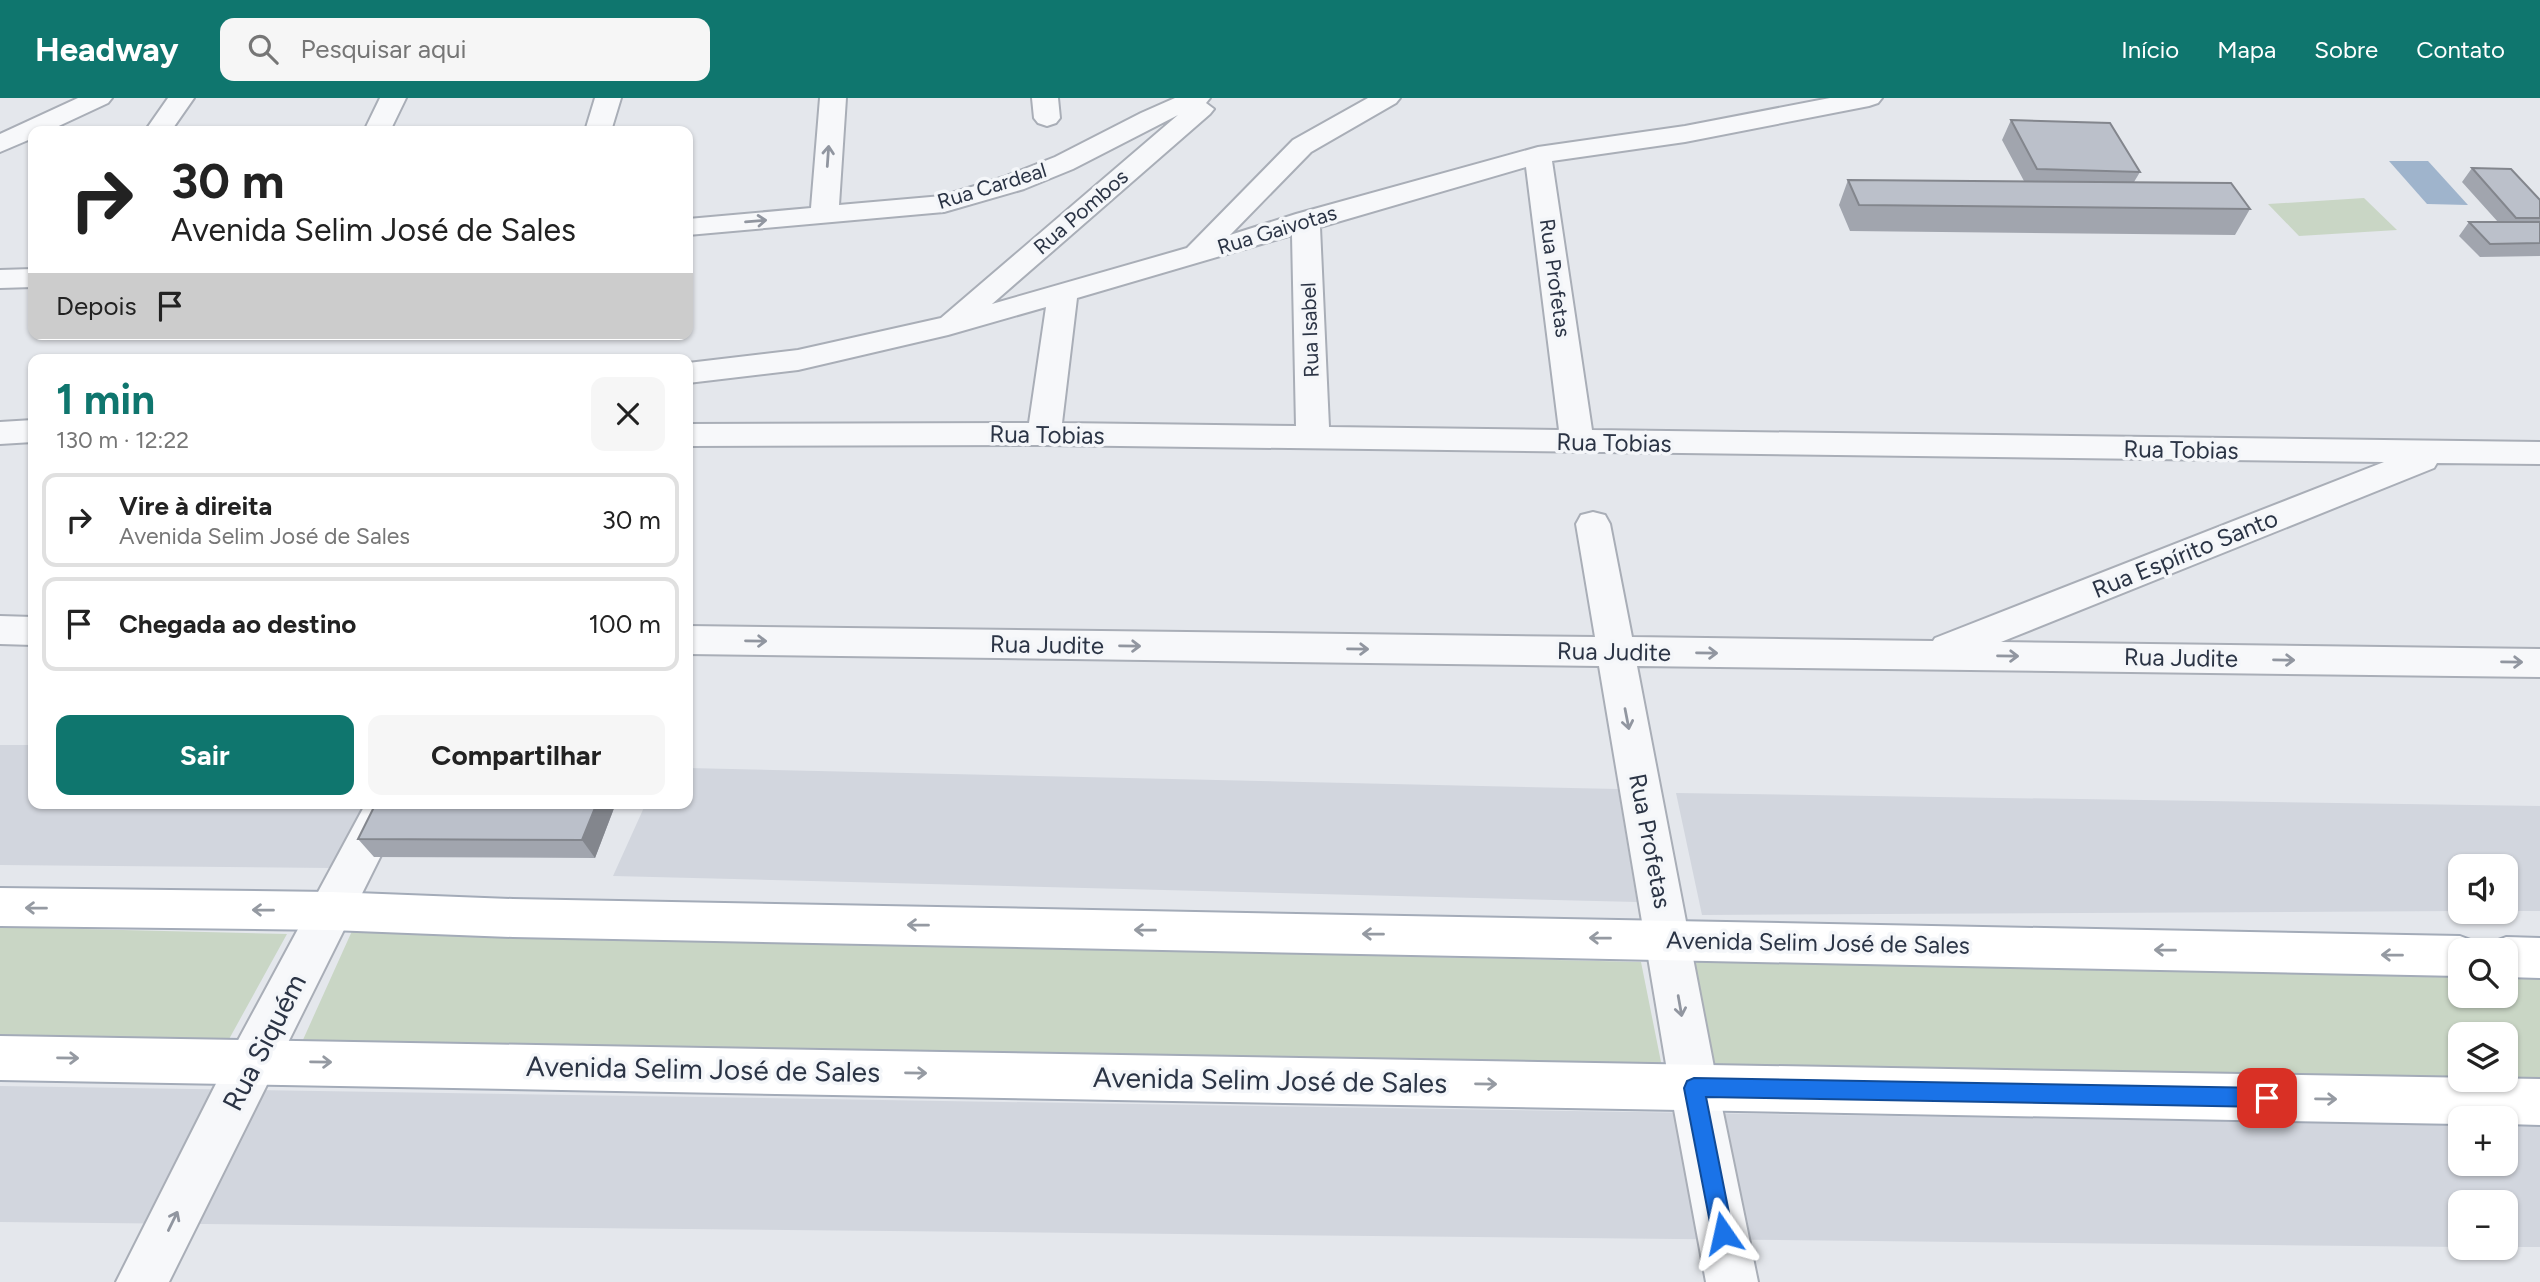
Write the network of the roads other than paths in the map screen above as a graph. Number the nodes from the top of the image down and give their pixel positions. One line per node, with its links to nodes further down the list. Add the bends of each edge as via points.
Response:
1 (99, 98): 10 (street)
2 (181, 98): 11 (street)
3 (393, 98): 12 (street)
4 (608, 98): 13 (street)
5 (832, 98): 17 (street, one-way to 5)
6 (1197, 98): 17 (street, Rua Cardeal, via 1014,183 944,204)
7 (1214, 98): 24 (street, Rua Pombos)
8 (1387, 98): 20 (street, via 1302,146)
9 (1870, 98): 16 (street, Rua Gaivotas, via 1685,134)
10 (39, 126)
11 (161, 126)
12 (379, 126)
13 (600, 126)
14 (28, 131): 15 (street)
15 (0, 144)
16 (1538, 155): 18 (street, Rua Gaivotas); 31 (street, Rua Profetas)
17 (824, 215): 19 (street, Rua Cardeal, one-way to 17)
18 (1306, 220): 20 (street, Rua Gaivotas); 30 (street, Rua Isabel)
19 (693, 227)
20 (1196, 254): 23 (street, Rua Gaivotas)
21 (28, 278): 22 (street)
22 (0, 279)
23 (1063, 295): 24 (street, Rua Gaivotas); 28 (street)
24 (948, 326): 25 (street, Rua Gaivotas, via 798,360)
25 (693, 372)
26 (28, 431): 27 (street)
27 (0, 433)
28 (1044, 434): 29 (street, Rua Tobias); 30 (street, Rua Tobias)
29 (693, 435)
30 (1313, 439): 31 (street, Rua Tobias)
31 (1577, 442): 32 (street, Rua Tobias)
32 (2441, 453): 33 (street, Rua Tobias); 39 (street, Rua Espírito Santo)
33 (2540, 453)
34 (1592, 524): 38 (street, Rua Profetas)
35 (0, 630): 36 (street)
36 (28, 631)
37 (693, 640): 38 (street, Rua Judite, one-way to 38)
38 (1614, 652): 39 (street, Rua Judite, one-way to 39); 44 (street, Rua Profetas, one-way to 44)
39 (1929, 655): 40 (street, Rua Judite, one-way to 40)
40 (2540, 663)
41 (384, 809): 43 (street, Rua Siquém)
42 (0, 907): 43 (main road, Avenida Selim José de Sales, one-way to 42)
43 (331, 911): 44 (main road, Avenida Selim José de Sales, one-way to 43); 49 (street, Rua Siquém)
44 (1668, 939): 45 (main road, Avenida Selim José de Sales, one-way to 44); 50 (street, Rua Profetas, one-way to 50)
45 (2448, 956)
46 (2518, 957): 47 (main road)
47 (2540, 958)
48 (0, 1058): 49 (main road, Avenida Selim José de Sales, one-way to 49)
49 (253, 1060): 50 (main road, Avenida Selim José de Sales, one-way to 50); 52 (street, Rua Siquém, one-way to 49)
50 (1694, 1088): 51 (main road, Avenida Selim José de Sales, one-way to 51); 53 (street, Rua Profetas)
51 (2540, 1102)
52 (142, 1282)
53 (1732, 1282)

